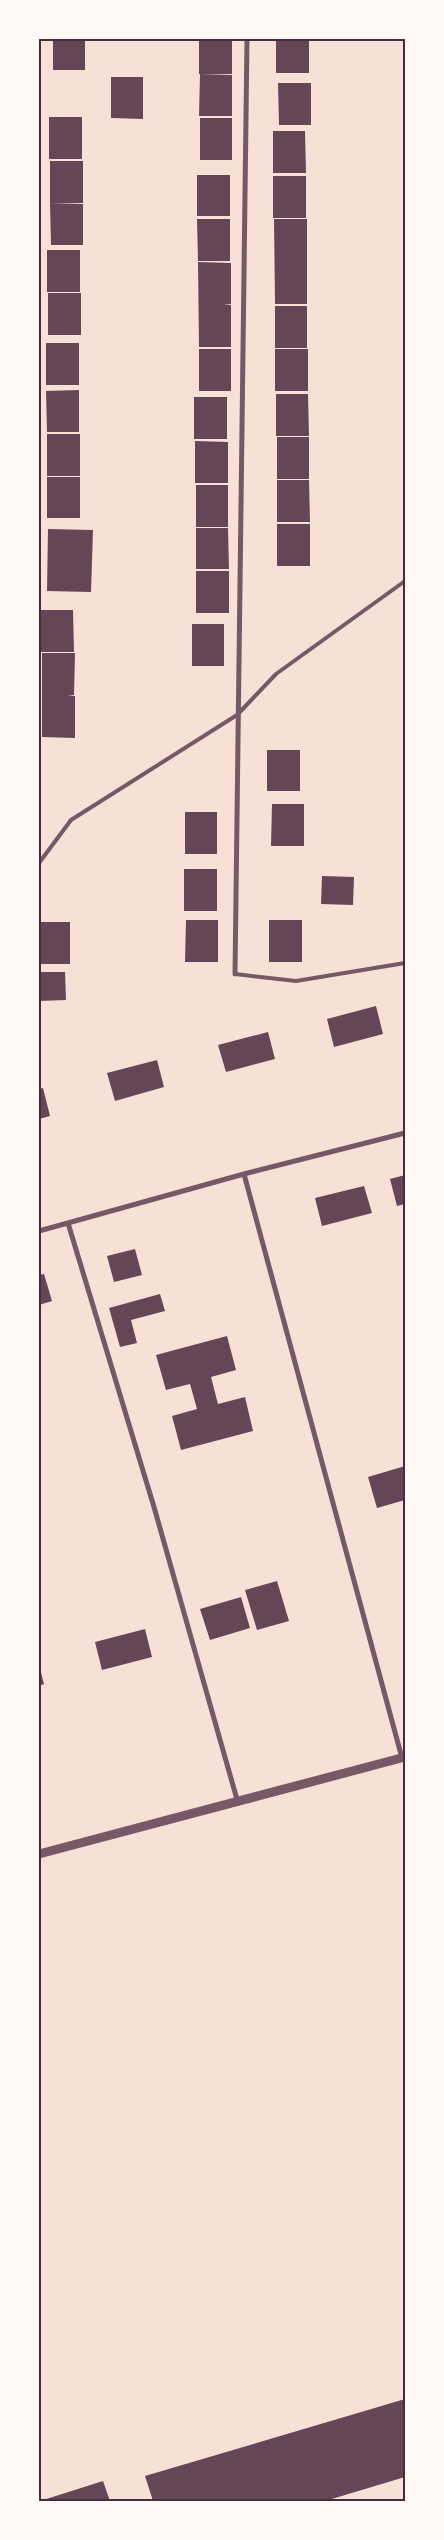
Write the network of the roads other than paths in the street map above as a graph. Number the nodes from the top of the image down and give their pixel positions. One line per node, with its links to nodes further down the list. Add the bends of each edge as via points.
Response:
1 (247, 39): 3 (street)
2 (405, 581): 3 (lane, via 276,674)
3 (237, 715): 4 (lane, via 71,820); 6 (street)
4 (39, 863)
5 (405, 963): 6 (lane, via 296,981)
6 (235, 974)
7 (405, 1133): 8 (street)
8 (244, 1174): 9 (street); 11 (street)
9 (68, 1222): 10 (street); 12 (street, via 154,1507)
10 (39, 1231)
11 (403, 1758): 12 (street)
12 (238, 1803): 13 (street)
13 (39, 1854)

